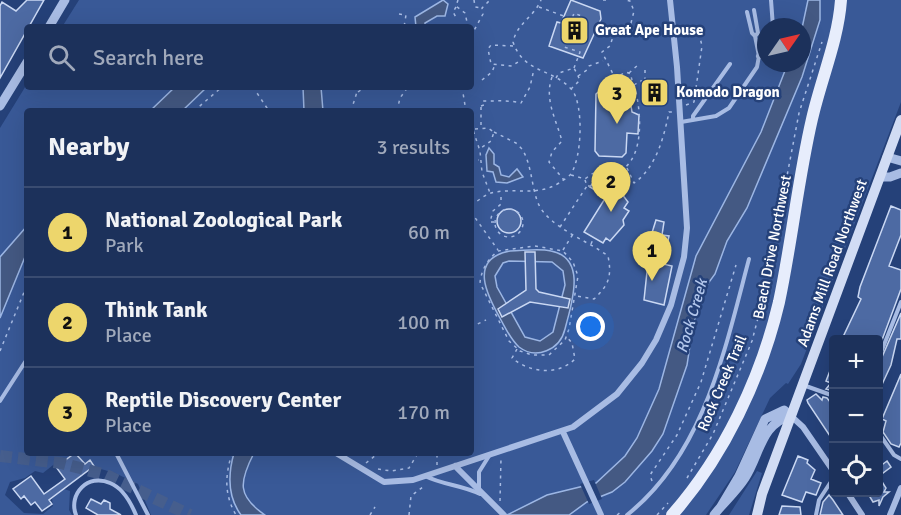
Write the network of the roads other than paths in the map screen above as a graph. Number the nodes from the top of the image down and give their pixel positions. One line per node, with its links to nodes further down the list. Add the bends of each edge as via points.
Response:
1 (65, 0): 8 (street)
2 (670, 0): 17 (street)
3 (771, 0): 7 (lane)
4 (841, 0): 50 (main road, Beach Drive Northwest, via 812,118 771,331 725,437)
5 (754, 10): 9 (lane)
6 (747, 12): 9 (lane)
7 (772, 18)
8 (51, 24)
9 (756, 36): 10 (lane)
10 (757, 43)
11 (730, 64): 15 (lane)
12 (24, 67): 14 (street)
13 (757, 67): 15 (lane, via 729,108 716,116)
14 (1, 103)
15 (693, 120): 17 (lane)
16 (901, 120): 18 (main road, Adams Mill Road Northwest)
17 (681, 122): 30 (street, via 687,228 684,257 667,315 642,363 617,394)
18 (887, 157): 19 (street); 21 (main road, Adams Mill Road Northwest)
19 (901, 161)
20 (901, 173): 21 (street)
21 (880, 177): 26 (main road, Adams Mill Road Northwest)
22 (749, 259): 49 (lane, via 724,353 698,421 662,480)
23 (901, 302): 24 (lane)
24 (883, 349)
25 (24, 364): 28 (lane)
26 (803, 385): 27 (lane); 29 (main road, Adams Mill Road Northwest)
27 (829, 394)
28 (0, 401)
29 (791, 416): 37 (street, via 804,427); 43 (street, via 784,410 765,419); 51 (main road, Adams Mill Road Northwest)
30 (563, 432): 32 (street); 48 (street)
31 (883, 438): 35 (lane)
32 (490, 455): 36 (street); 41 (lane, via 479,475)
33 (118, 456): 46 (lane)
34 (341, 456): 38 (street, via 384,482)
35 (901, 459)
36 (454, 466): 38 (street); 41 (street)
37 (829, 466)
38 (425, 476): 41 (lane)
39 (829, 482): 52 (lane)
40 (901, 488): 54 (street)
41 (481, 495): 47 (street)
42 (850, 497): 53 (street)
43 (717, 512)
44 (76, 515): 45 (lane, via 73,502 77,492 100,480 117,487)
45 (136, 515)
46 (148, 515)
47 (504, 515)
48 (601, 515)
49 (627, 515)
50 (672, 515)
51 (757, 515)
52 (816, 515)
53 (862, 515)
54 (890, 515)

